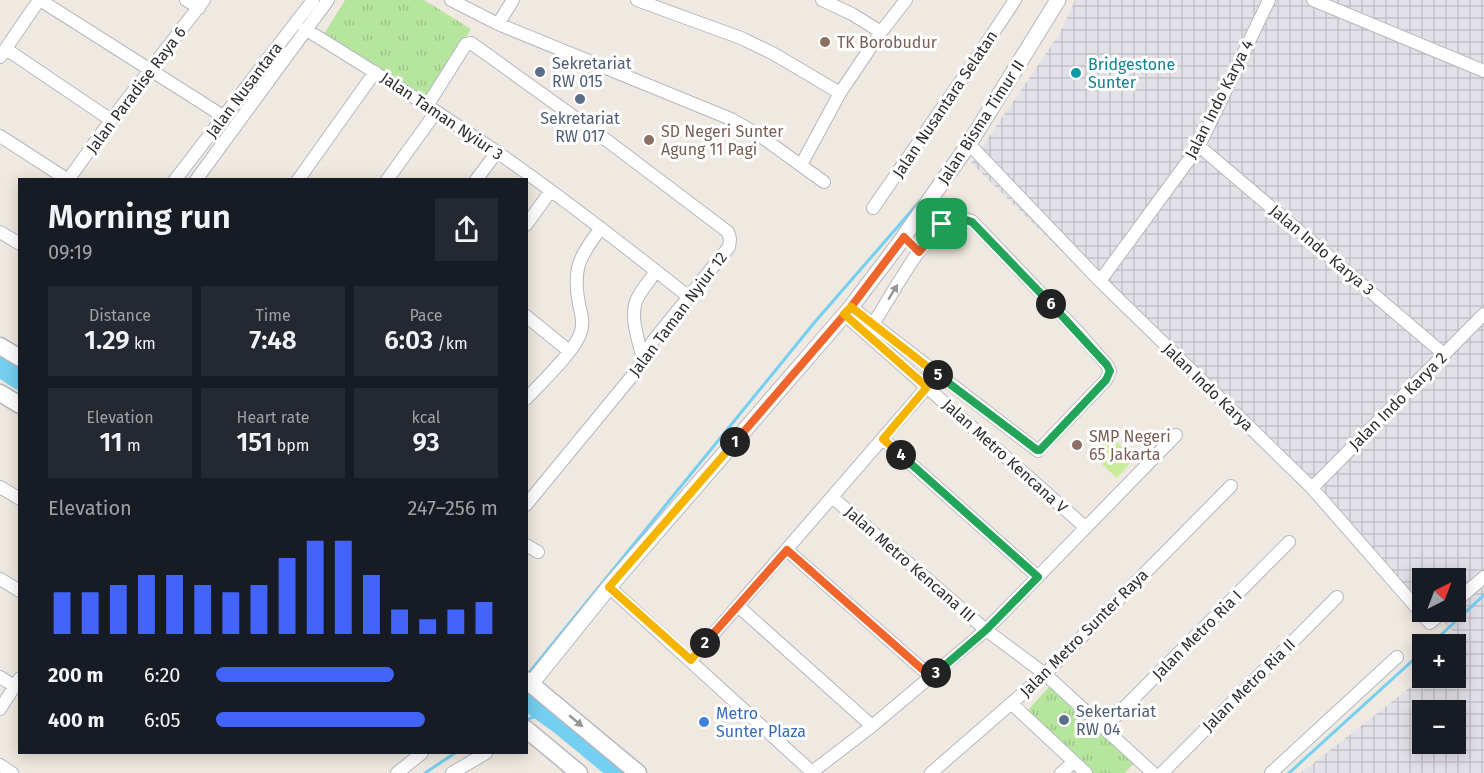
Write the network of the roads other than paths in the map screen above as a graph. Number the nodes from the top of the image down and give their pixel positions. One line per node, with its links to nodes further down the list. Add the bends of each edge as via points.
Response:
1 (40, 0): 19 (street); 20 (street)
2 (186, 0): 15 (street)
3 (313, 0): 25 (street, Jalan Nusantara)
4 (328, 0): 17 (street)
5 (452, 0): 16 (street)
6 (513, 0): 16 (street)
7 (637, 0): 23 (street, via 741,38)
8 (822, 0): 14 (street)
9 (906, 0): 18 (street)
10 (1015, 0): 41 (street, Jalan Nusantara Selatan)
11 (1058, 0): 28 (street, Jalan Bisma Timur II)
12 (1269, 0): 29 (street, Jalan Indo Karya 4)
13 (1313, 0): 21 (street)
14 (838, 3): 18 (street)
15 (202, 4): 20 (street, Jalan Paradise Raya 6)
16 (498, 24): 31 (street, via 731,119)
17 (305, 29): 22 (street, Jalan Taman Nyiur 3); 35 (street)
18 (880, 32): 23 (street)
19 (3, 53): 26 (street)
20 (149, 70): 25 (street); 26 (street, Jalan Paradise Raya 6)
21 (1484, 71)
22 (375, 72): 24 (street, Jalan Taman Nyiur 3); 36 (street)
23 (840, 93): 31 (street)
24 (431, 109): 30 (street, Jalan Taman Nyiur 3); 37 (street); 50 (street, Jalan Taman Nyiur 12, via 466,44 471,43 609,142 728,232 729,247)
25 (223, 116): 34 (street, Jalan Nusantara)
26 (111, 120): 33 (street, Jalan Paradise Raya 6)
27 (0, 136): 32 (street)
28 (969, 144): 45 (street, Jalan Bisma Timur II); 49 (street, Jalan Indo Karya)
29 (1198, 146): 49 (street, Jalan Indo Karya 4); 57 (street, Jalan Indo Karya 3)
30 (497, 152): 38 (street); 40 (street, Jalan Taman Nyiur 3)
31 (801, 165): 39 (street)
32 (65, 178)
33 (69, 178)
34 (177, 178)
35 (197, 178)
36 (299, 178)
37 (388, 178)
38 (478, 178)
39 (824, 182)
40 (550, 192): 42 (street); 43 (street, Jalan Taman Nyiur 3)
41 (873, 208)
42 (528, 222)
43 (601, 228): 48 (street, Jalan Taman Nyiur 3); 56 (street, via 581,255 577,268 582,326)
44 (0, 232): 46 (street)
45 (901, 241): 47 (street); 51 (street, Jalan Bisma Timur II)
46 (18, 243)
47 (916, 256): 54 (street, one-way to 47); 54 (street, via 950,217 972,222 1107,365 1110,371 1106,380 1038,451)
48 (656, 271): 50 (street, Jalan Taman Nyiur 3); 59 (street, via 635,306 634,320)
49 (1100, 281): 68 (street, Jalan Indo Karya)
50 (689, 297): 59 (street, Jalan Taman Nyiur 12)
51 (847, 310): 54 (street); 60 (street, Jalan Metro Kencana V); 80 (street, Jalan Bisma Timur II)
52 (1484, 314): 57 (street, Jalan Indo Karya 2)
53 (528, 318): 56 (street)
54 (873, 324)
55 (0, 346): 58 (main road)
56 (569, 351): 62 (street)
57 (1444, 355): 68 (street, Jalan Indo Karya 2)
58 (18, 357)
59 (643, 359): 71 (street, Jalan Taman Nyiur 12)
60 (927, 387): 65 (street); 72 (street, Jalan Metro Kencana V)
61 (0, 393): 63 (main road)
62 (528, 397)
63 (18, 404)
64 (1176, 435): 72 (street)
65 (883, 439): 69 (street); 77 (street)
66 (1231, 486): 89 (street, Jalan Metro Sunter Raya)
67 (0, 487): 70 (street)
68 (1312, 488): 84 (street, Jalan Indo Karya)
69 (832, 497): 75 (street); 86 (street, Jalan Metro Kencana III)
70 (18, 498)
71 (528, 503)
72 (1085, 527): 77 (street)
73 (1289, 542): 97 (street, Jalan Metro Ria I)
74 (528, 546): 76 (street)
75 (787, 550): 85 (street); 91 (street)
76 (538, 552)
77 (1038, 577): 86 (street)
78 (1484, 577): 82 (street)
79 (0, 579): 81 (street)
80 (609, 587): 88 (street); 93 (street, Jalan Bisma Timur II)
81 (18, 590)
82 (1466, 593)
83 (1336, 597): 113 (street, Jalan Metro Ria II)
84 (1412, 602)
85 (738, 606): 88 (street); 96 (street)
86 (986, 630): 89 (street, Jalan Metro Kencana III); 91 (street)
87 (1397, 657): 114 (street)
88 (691, 660): 103 (street)
89 (1045, 674): 94 (street, Jalan Metro Sunter Raya); 97 (street, Jalan Metro Kencana III)
90 (0, 677): 92 (street)
91 (931, 677): 96 (street)
92 (17, 682): 95 (street)
93 (528, 682): 108 (main road, one-way to 108)
94 (1012, 704): 101 (street); 109 (street, Jalan Metro Sunter Raya)
95 (0, 709)
96 (872, 726): 103 (street)
97 (1104, 728): 112 (street, Jalan Metro Kencana III)
98 (528, 731): 107 (main road)
99 (421, 754): 105 (street)
100 (484, 754): 106 (street)
101 (1074, 762): 110 (street); 111 (street)
102 (0, 765): 104 (street)
103 (813, 772)
104 (12, 773)
105 (397, 773)
106 (452, 773)
107 (579, 773)
108 (638, 773)
109 (931, 773)
110 (1061, 773)
111 (1086, 773)
112 (1153, 773)
113 (1162, 773)
114 (1271, 773)

